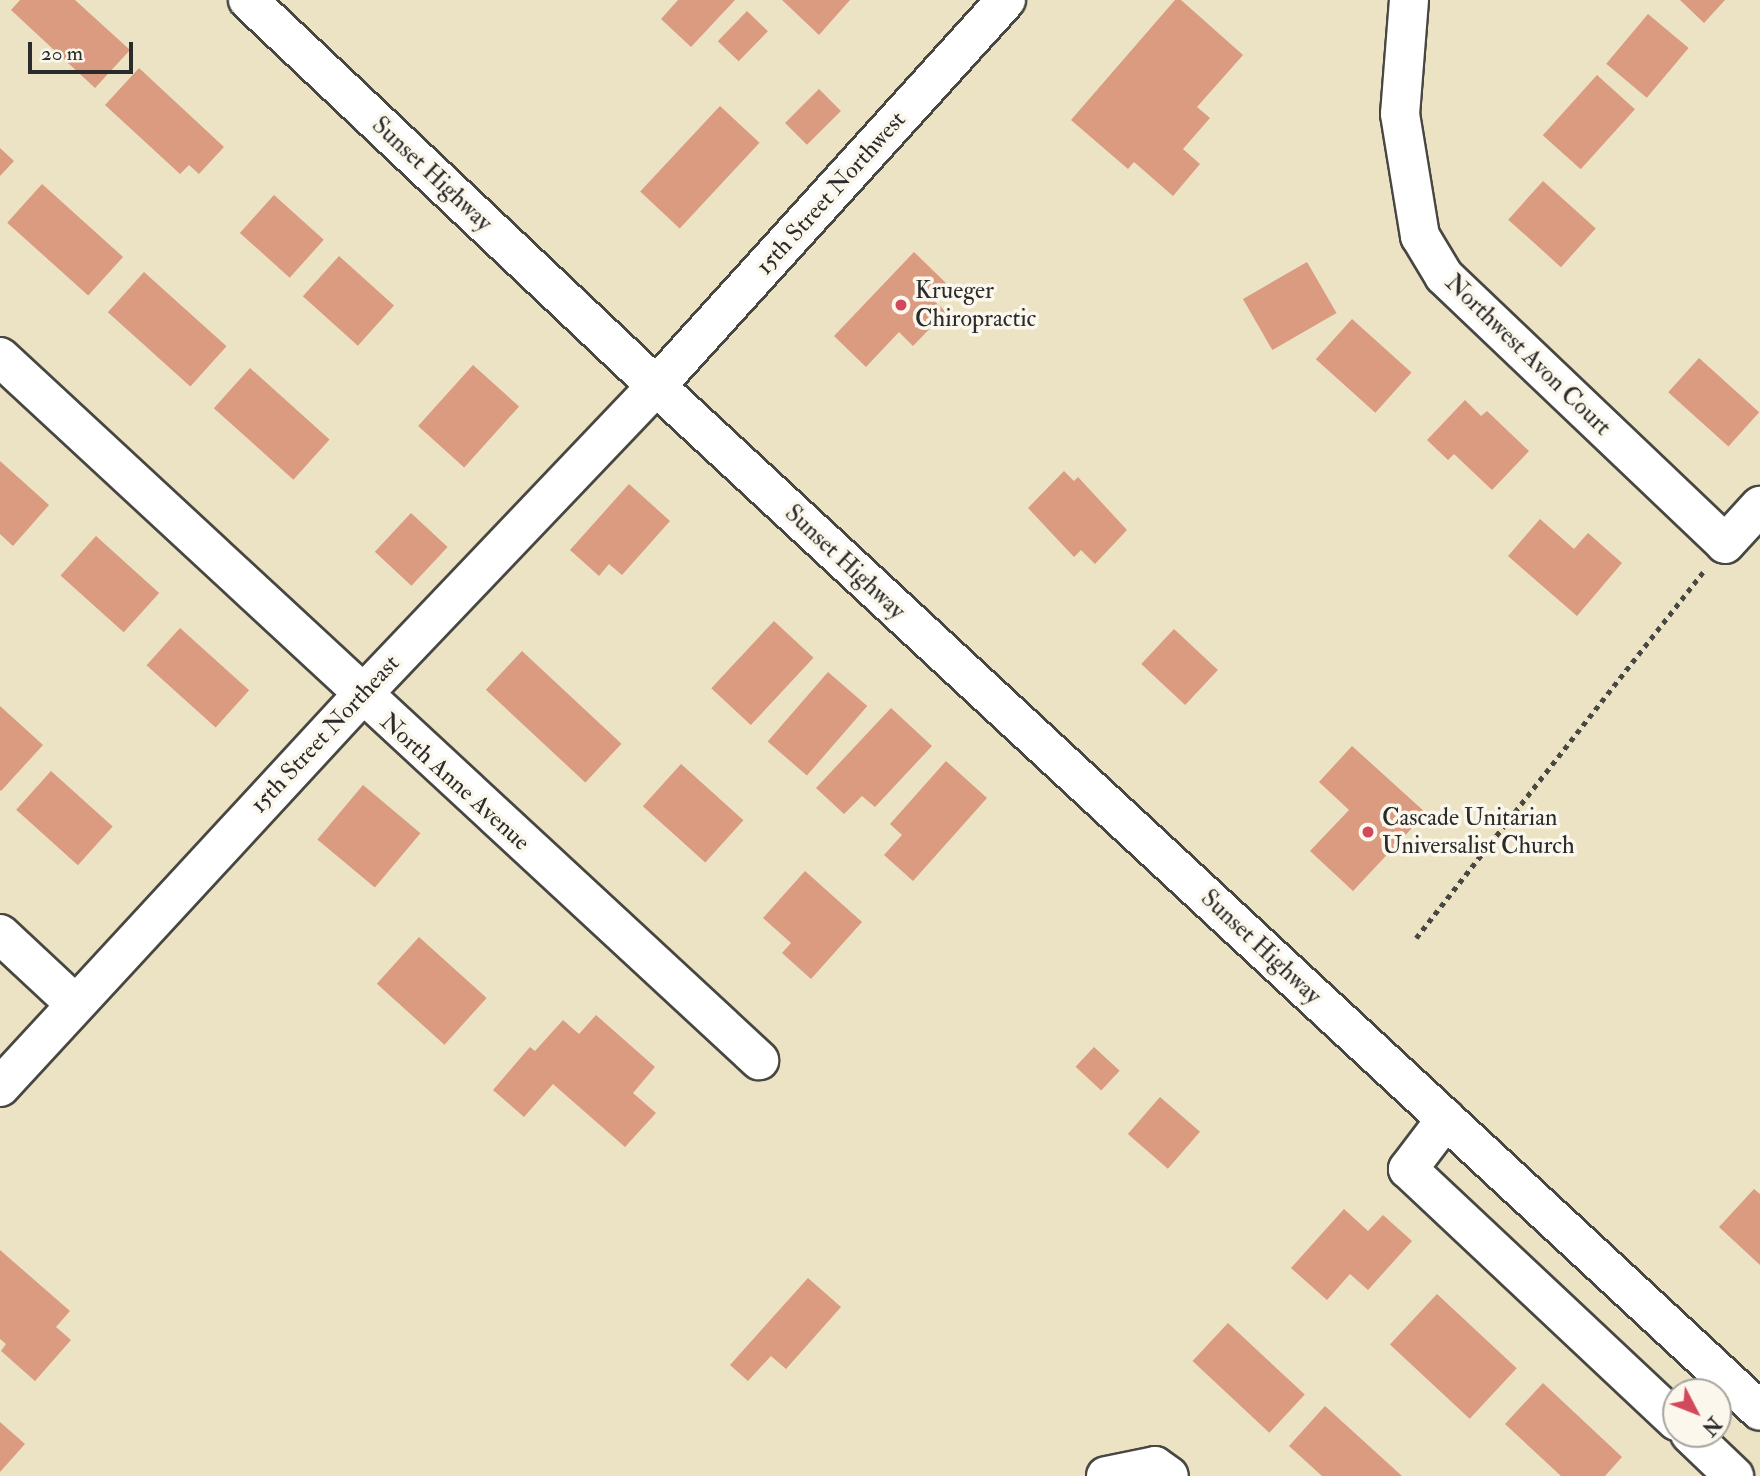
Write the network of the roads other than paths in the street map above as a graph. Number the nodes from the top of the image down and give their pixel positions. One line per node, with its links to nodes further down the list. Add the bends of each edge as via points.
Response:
1 (248, 0): 5 (main road, Sunset Highway)
2 (1006, 0): 5 (main road, 15th Street Northwest)
3 (1409, 0): 6 (main road, Northwest Avon Court, via 1400,114 1420,236 1444,276 1725,544)
4 (0, 357): 7 (main road, North Anne Avenue)
5 (656, 386): 7 (main road, 15th Street Northeast); 12 (main road, Sunset Highway)
6 (1760, 506)
7 (361, 696): 9 (main road, 15th Street Northeast); 10 (main road, North Anne Avenue)
8 (0, 933): 9 (main road)
9 (74, 1003): 11 (main road, 15th Street Northeast)
10 (759, 1060)
11 (0, 1087)
12 (1446, 1119): 13 (main road, via 1408,1169); 14 (main road, Sunset Highway)
13 (1662, 1408)
14 (1760, 1411)
15 (1705, 1448): 18 (main road)
16 (1162, 1471): 17 (main road)
17 (1105, 1476)
18 (1734, 1476)

